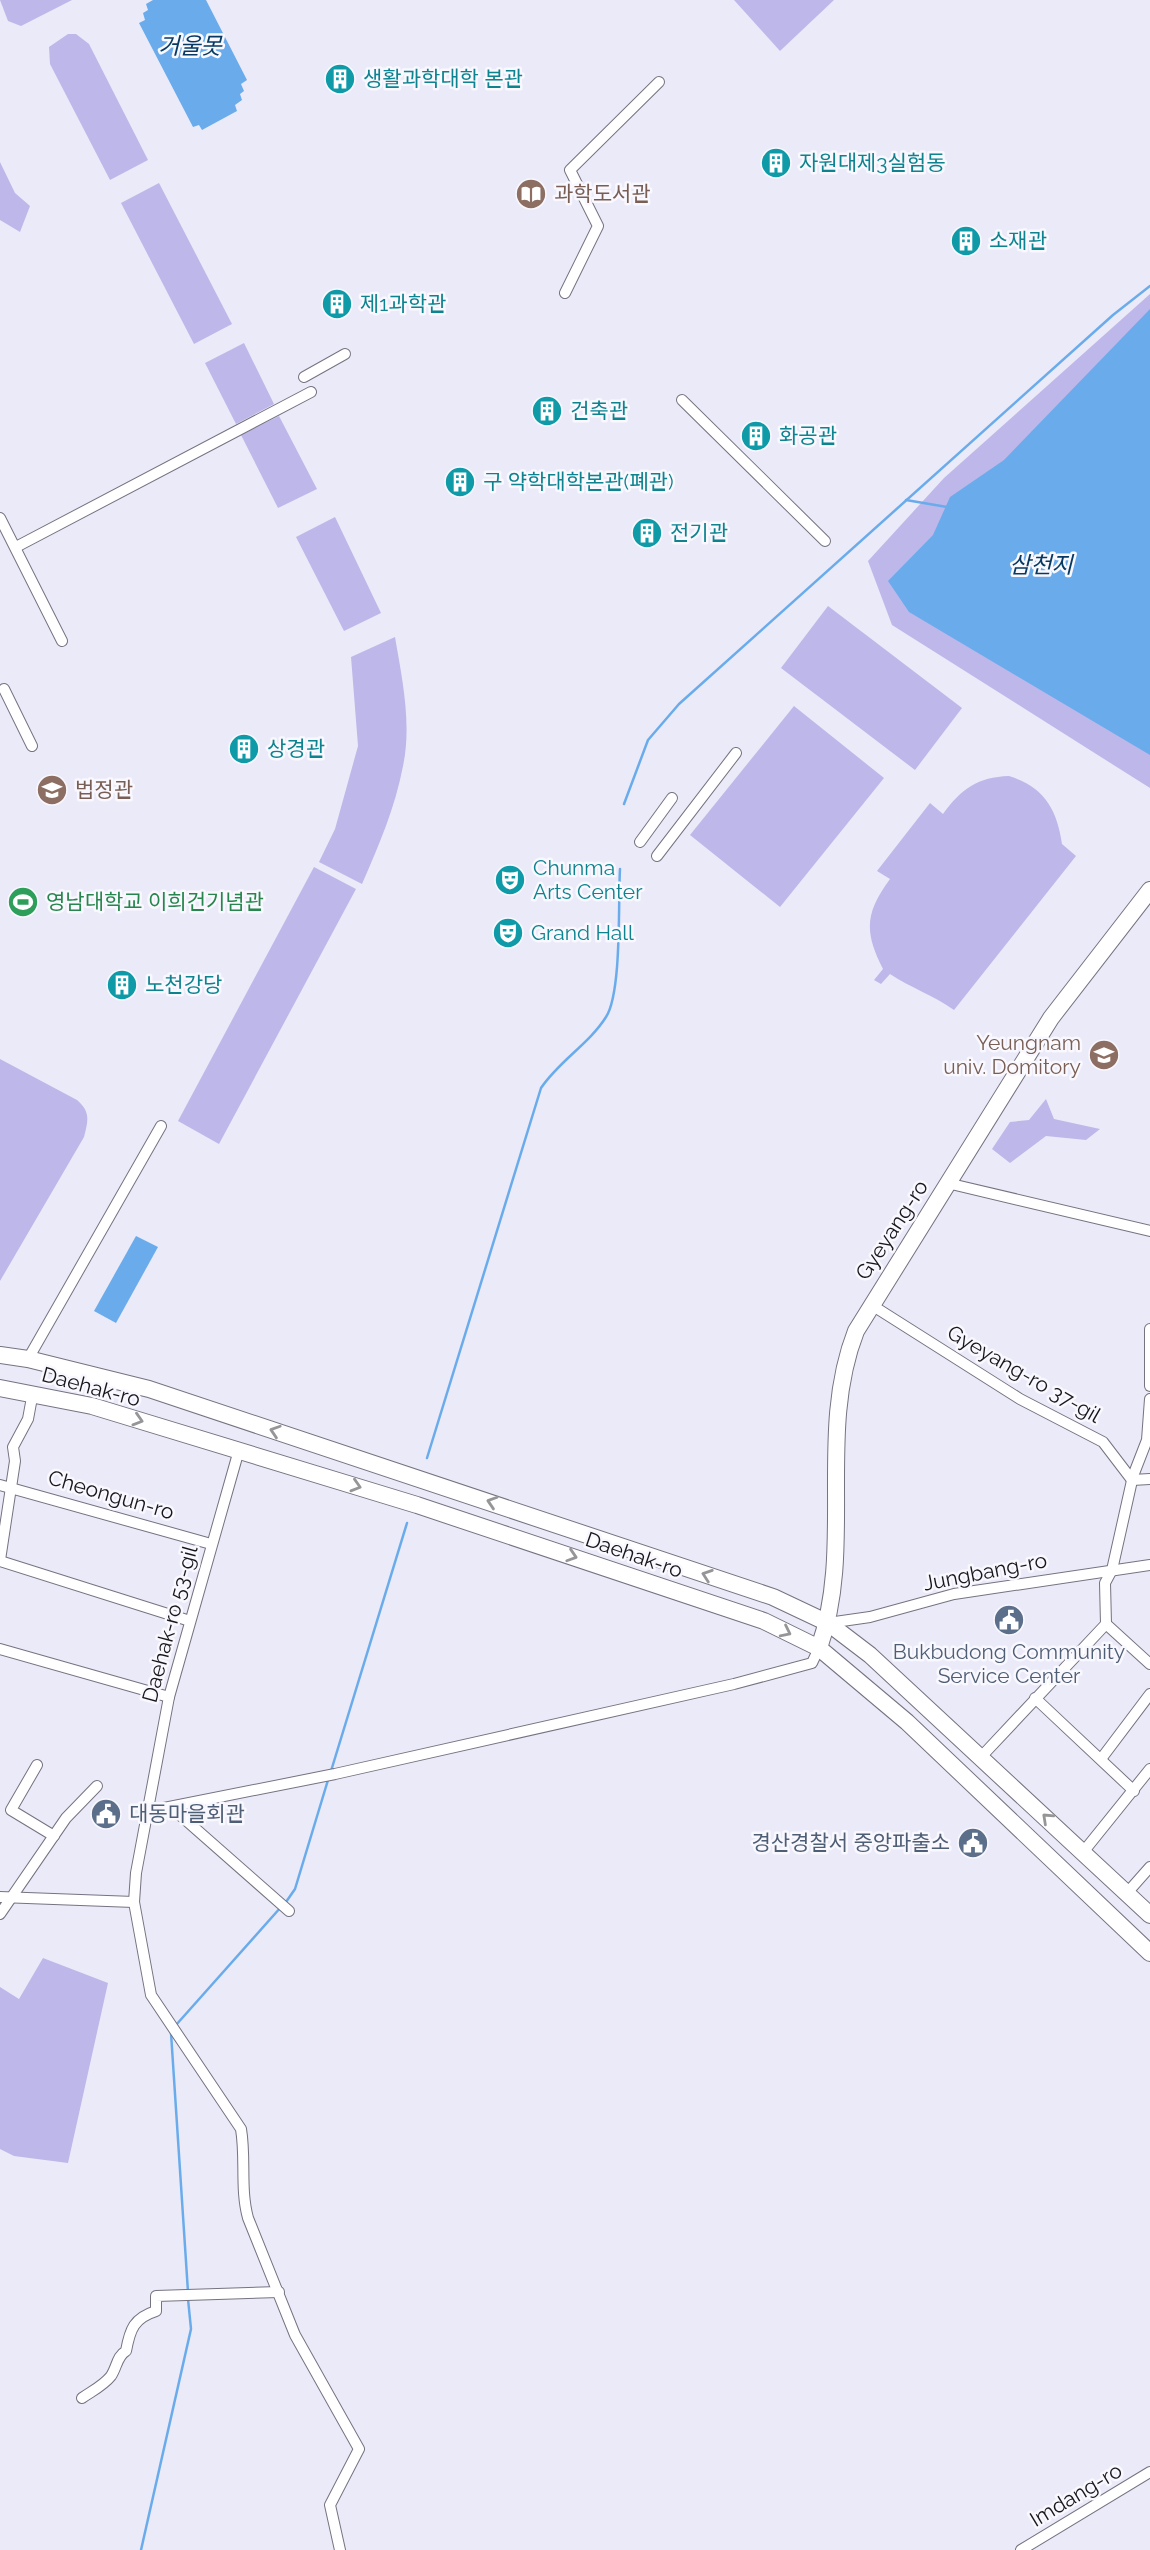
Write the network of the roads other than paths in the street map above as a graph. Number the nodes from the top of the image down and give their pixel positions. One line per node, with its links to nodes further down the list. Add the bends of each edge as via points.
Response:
1 (659, 82): 2 (street, via 570,170 598,226)
2 (565, 293)
3 (345, 354): 4 (street)
4 (304, 377)
5 (312, 392): 9 (street)
6 (682, 400): 8 (street)
7 (0, 518): 9 (street)
8 (825, 541)
9 (16, 547): 10 (street)
10 (62, 641)
11 (4, 689): 12 (street)
12 (32, 746)
13 (736, 753): 16 (street)
14 (672, 798): 15 (street)
15 (640, 842)
16 (657, 856)
17 (1150, 890): 19 (main road, Gyeyang-ro, via 1051,1018)
18 (161, 1126): 24 (street)
19 (947, 1183): 20 (street); 21 (main road, Gyeyang-ro)
20 (1150, 1231)
21 (870, 1304): 31 (street, Gyeyang-ro 37-gil, via 1020,1399 1102,1441); 38 (main road, Gyeyang-ro, via 847,1353 839,1388 833,1595)
22 (1150, 1329): 25 (street)
23 (0, 1355): 24 (main road)
24 (28, 1359): 38 (main road, one-way to 24, via 772,1597 526,1513 149,1389)
25 (1150, 1386)
26 (0, 1388): 27 (main road, Daehak-ro)
27 (33, 1392): 29 (main road, Daehak-ro, one-way to 29); 32 (street)
28 (1150, 1399): 31 (street, via 1147,1440)
29 (239, 1450): 33 (street, Daehak-ro 53-gil); 41 (main road, Daehak-ro, one-way to 41, via 764,1621)
30 (1150, 1479): 31 (street)
31 (1132, 1480): 36 (street)
32 (5, 1485): 33 (street, Cheongun-ro); 34 (street)
33 (211, 1544): 37 (street, Daehak-ro 53-gil)
34 (0, 1561): 37 (street)
35 (1150, 1565): 36 (street, Jungbang-ro)
36 (1112, 1570): 38 (street, Jungbang-ro, via 954,1594 870,1617); 39 (street, via 1105,1583)
37 (190, 1621): 44 (street, Daehak-ro 53-gil)
38 (828, 1623): 41 (main road, Gyeyang-ro); 46 (main road, via 867,1652)
39 (1107, 1624): 42 (street); 45 (street)
40 (0, 1648): 44 (street)
41 (819, 1648): 52 (street, via 817,1657 804,1666); 63 (main road, Daehak-ro, via 907,1722)
42 (1150, 1664)
43 (1150, 1694): 47 (street)
44 (169, 1697): 53 (street, Daehak-ro 53-gil)
45 (1035, 1698): 46 (street); 47 (street)
46 (981, 1756): 55 (main road, one-way to 46)
47 (1101, 1759): 51 (street)
48 (37, 1765): 54 (street, via 11,1810)
49 (1150, 1769): 51 (street)
50 (97, 1786): 54 (street)
51 (1134, 1791): 55 (street)
52 (172, 1808): 53 (street); 60 (street)
53 (149, 1811): 59 (street, Daehak-ro 53-gil)
54 (54, 1836): 58 (street, via 44,1855)
55 (1084, 1852): 57 (main road)
56 (1150, 1867): 57 (street)
57 (1126, 1893): 62 (main road)
58 (5, 1897): 59 (street); 61 (street)
59 (134, 1902): 64 (street, Daehak-ro 53-gil, via 150,1995 241,2129 246,2154 244,2202)
60 (289, 1911)
61 (0, 1914)
62 (1150, 1915)
63 (1150, 1953)
64 (279, 2292): 65 (street, via 156,2297 156,2311 142,2315 131,2327 126,2351 113,2372); 67 (street, Daehak-ro 53-gil, via 295,2335 359,2449 330,2505)
65 (82, 2398)
66 (1150, 2472): 68 (street, Imdang-ro)
67 (340, 2550)
68 (1021, 2550)

